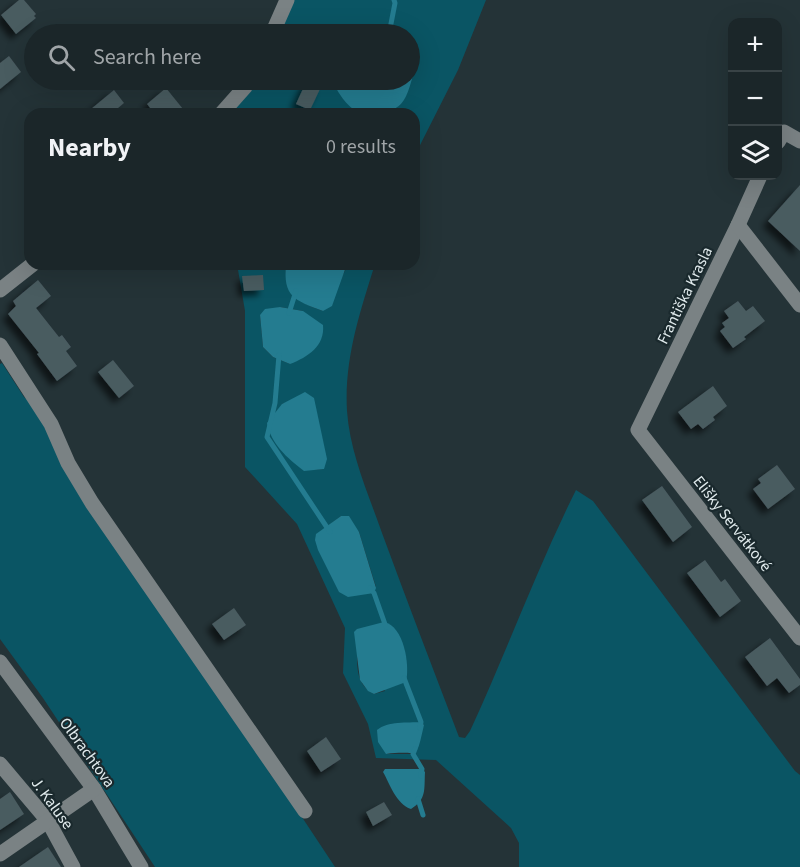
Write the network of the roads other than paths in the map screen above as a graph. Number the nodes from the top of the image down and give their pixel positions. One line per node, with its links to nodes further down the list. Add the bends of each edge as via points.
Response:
1 (288, 0): 2 (street)
2 (277, 24)
3 (242, 90): 4 (street)
4 (226, 108)
5 (782, 137): 6 (street)
6 (800, 141)
7 (758, 180): 8 (street, Františka Krasla)
8 (738, 225): 11 (street); 13 (street, Františka Krasla)
9 (25, 270): 10 (street)
10 (0, 290)
11 (800, 305)
12 (0, 345): 18 (street, via 51,424 68,464 92,503)
13 (638, 430): 14 (street, Elišky Servátkové)
14 (800, 638)
15 (0, 662): 17 (street, Olbrachtova)
16 (0, 764): 19 (street, J. Kaluse)
17 (94, 789): 19 (street); 22 (street, Olbrachtova)
18 (305, 812)
19 (48, 821): 20 (street); 21 (street, J. Kaluse)
20 (0, 854)
21 (72, 867)
22 (141, 867)

